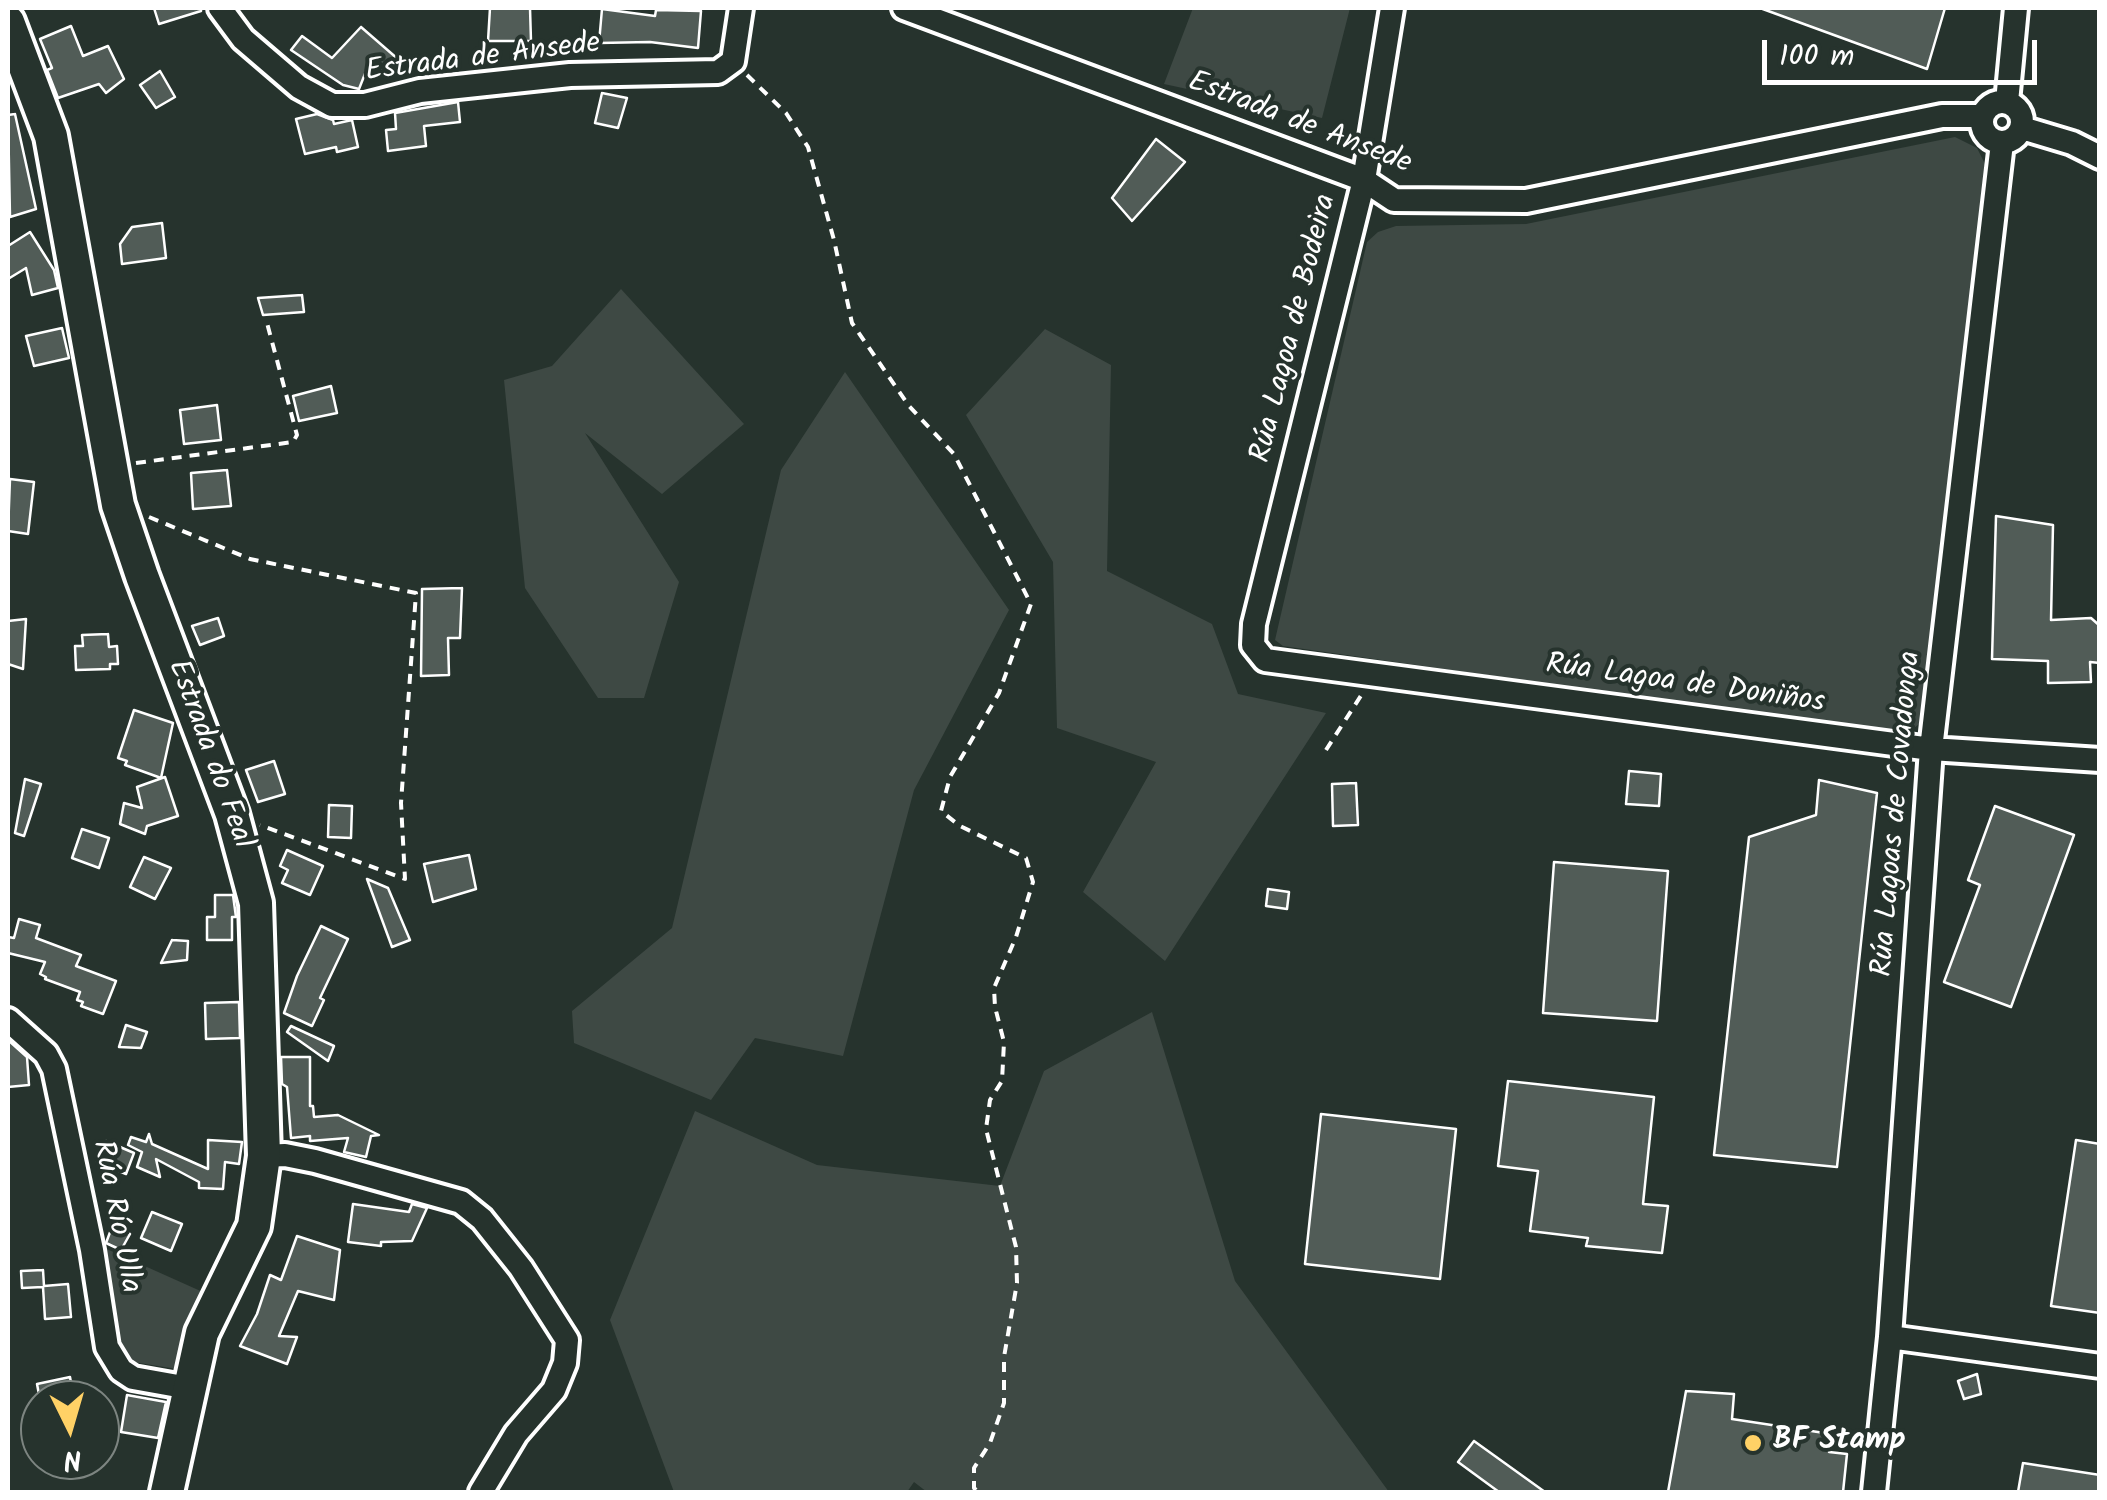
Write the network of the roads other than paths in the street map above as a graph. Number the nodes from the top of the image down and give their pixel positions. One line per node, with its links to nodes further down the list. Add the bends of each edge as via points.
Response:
1 (220, 8): 2 (street, Estrada de Ansede, via 243,39 299,87 332,105 365,106 420,92 570,75 718,72 732,61)
2 (741, 8)
3 (904, 8): 12 (street, Estrada de Ansede)
4 (1392, 8): 12 (street, Rúa Lagoa de Bodeira)
5 (2016, 8): 7 (street)
6 (11, 39): 17 (main road, Estrada do Feal, via 51,136 118,504 232,814 256,903)
7 (2007, 102): 8 (street, via 1989,106); 9 (street, via 2019,110)
8 (1982, 116): 10 (street, via 1986,134); 12 (street, Estrada de Ansede, via 1942,116 1526,201 1394,200)
9 (2022, 128): 10 (street); 11 (street)
10 (2002, 143): 14 (street, Rúa Lagoas de Covadonga)
11 (2100, 157)
12 (1364, 180): 13 (street, Rúa Lagoa de Bodeira, via 1254,624 1253,645)
13 (1264, 660): 14 (street, Rúa Lagoa de Doniños)
14 (1931, 749): 15 (street, Rúa Lagoa de Doniños); 18 (street, Rúa Lagoas de Covadonga)
15 (2100, 760)
16 (8, 1020): 20 (street, Rúa Río Ulla, via 54,1069 108,1347 132,1378)
17 (264, 1156): 20 (main road, Estrada do Feal, via 254,1226 202,1334); 22 (street, via 285,1154 462,1202 539,1296 567,1340 565,1364 554,1390)
18 (1890, 1337): 19 (street); 23 (street, Rúa Lagoas de Covadonga)
19 (2100, 1366)
20 (189, 1388): 21 (main road, Estrada do Feal)
21 (166, 1492)
22 (480, 1492)
23 (1874, 1492)

